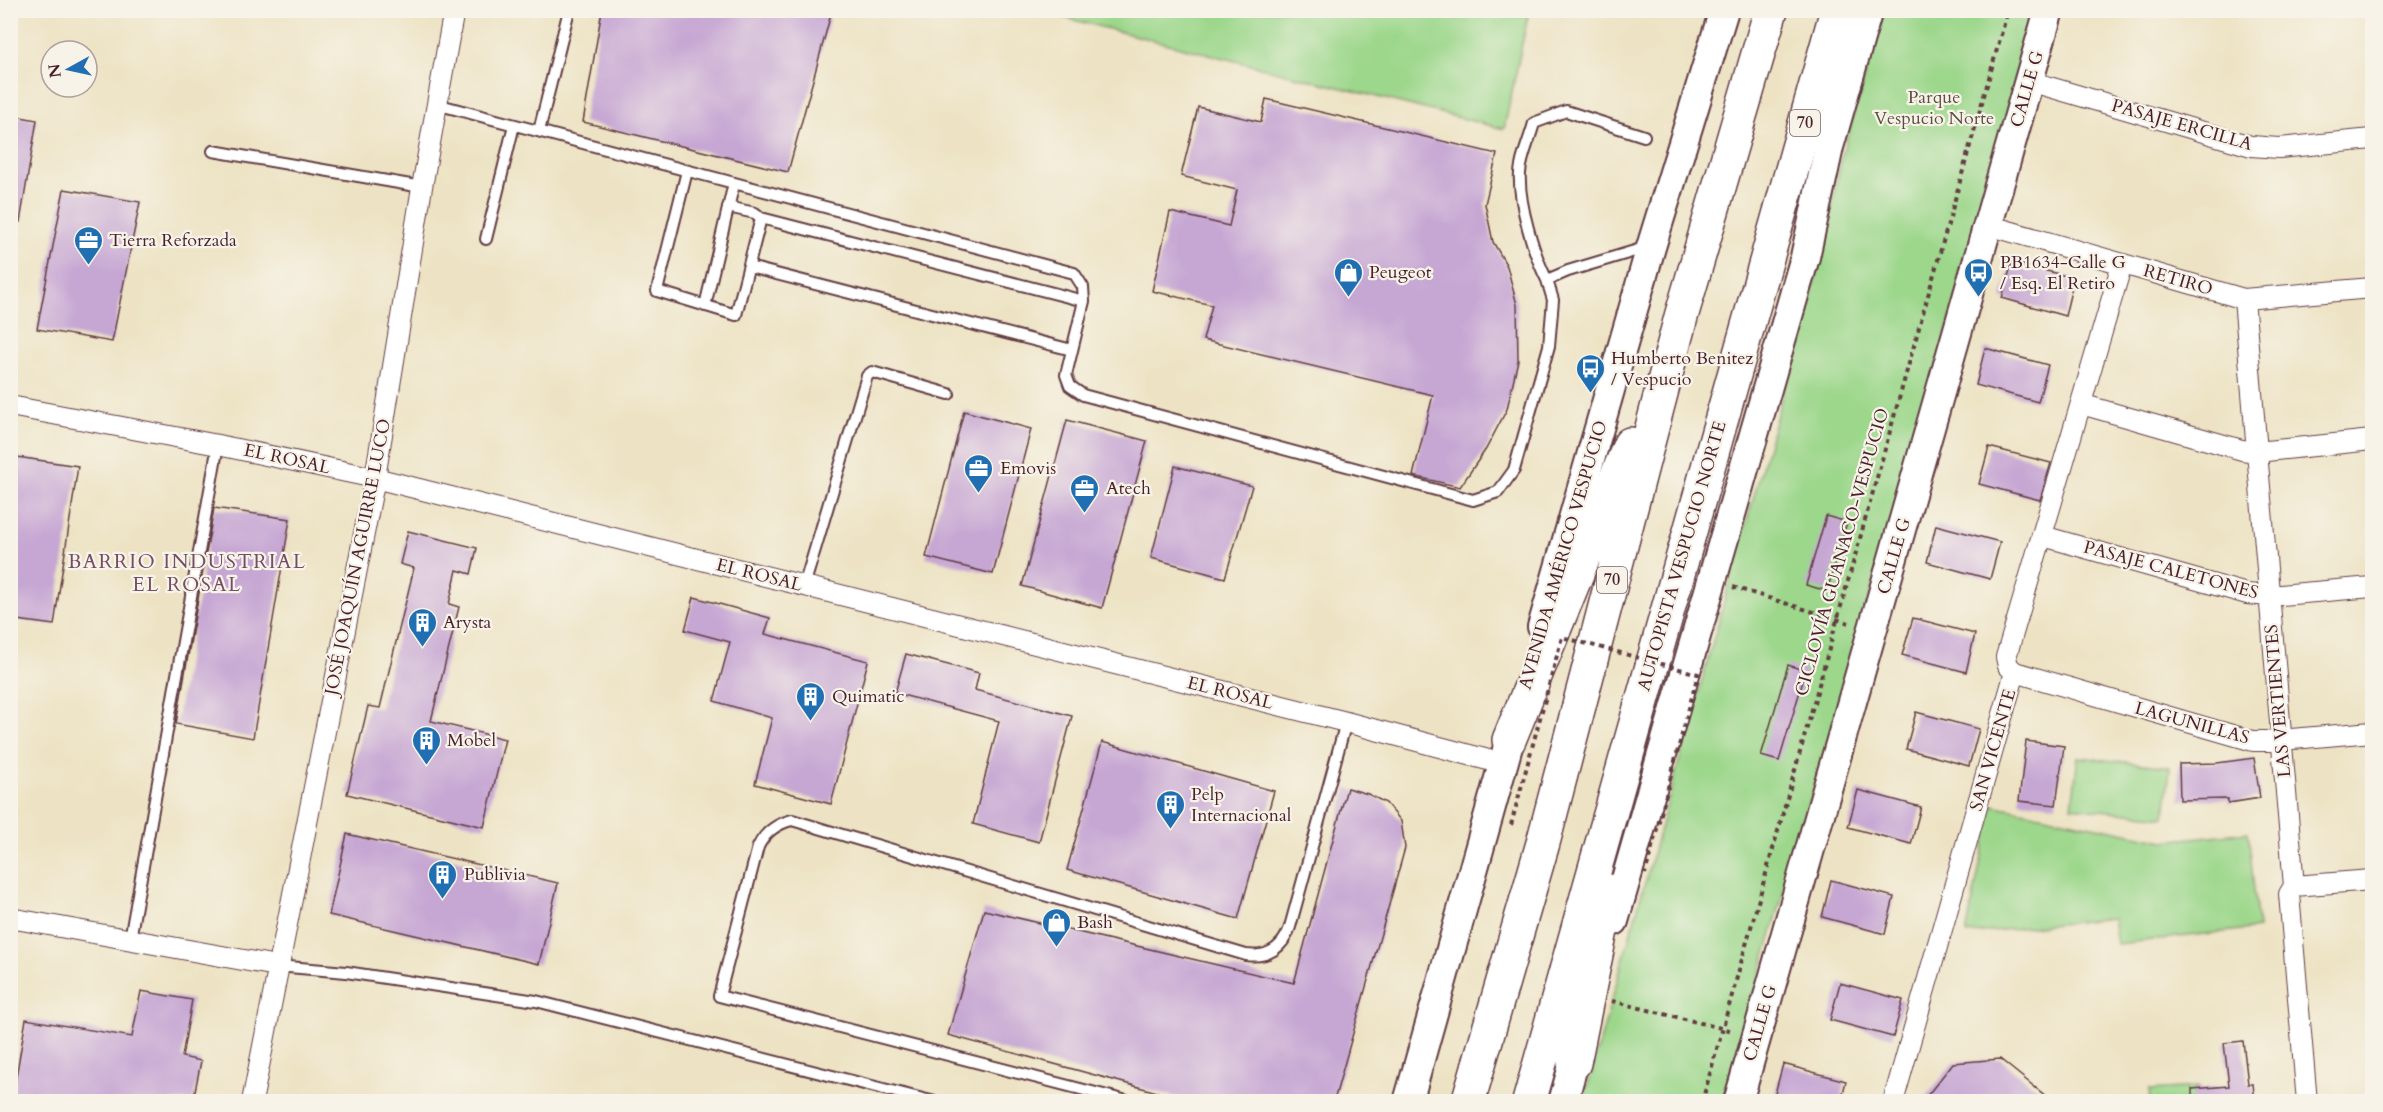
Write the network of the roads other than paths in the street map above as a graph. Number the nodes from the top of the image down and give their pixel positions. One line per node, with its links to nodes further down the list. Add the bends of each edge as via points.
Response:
1 (454, 10): 9 (street, JOSÉ JOAQUÍN AGUIRRE LUCO)
2 (569, 10): 11 (lane)
3 (1724, 10): 22 (main road, AVENIDA AMÉRICO VESPUCIO)
4 (1771, 10): 30 (highway, 70)
5 (1837, 10): 43 (highway, AUTOPISTA VESPUCIO NORTE / 70)
6 (1868, 10): 54 (main road, via 1829,147 1805,257)
7 (2049, 10): 8 (main road, CALLE G)
8 (2029, 81): 13 (street, PASAJE ERCILLA, via 2251,146 2279,148); 20 (main road, CALLE G)
9 (436, 104): 10 (lane); 17 (street, JOSÉ JOAQUÍN AGUIRRE LUCO)
10 (514, 124): 11 (lane); 21 (lane)
11 (539, 131): 15 (lane)
12 (1644, 136): 25 (lane, via 1566,111 1534,123 1520,172 1538,262)
13 (2373, 139)
14 (213, 151): 17 (lane)
15 (687, 171): 16 (lane); 29 (lane, via 657,291)
16 (734, 183): 18 (lane); 28 (lane, via 1074,273 1083,287)
17 (422, 187): 38 (street, JOSÉ JOAQUÍN AGUIRRE LUCO)
18 (728, 207): 19 (lane, via 755,213); 29 (lane)
19 (760, 218): 24 (lane); 28 (lane)
20 (1988, 225): 23 (street, RETIRO); 62 (main road, CALLE G)
21 (486, 238)
22 (1651, 247): 25 (lane); 48 (main road, AVENIDA AMÉRICO VESPUCIO)
23 (2122, 264): 27 (street, RETIRO); 33 (street, SAN VICENTE)
24 (749, 267): 29 (lane, via 736,315); 31 (lane)
25 (1547, 280): 31 (lane, via 1553,300 1549,346 1514,471 1498,492 1473,500 1083,395 1070,387 1066,375)
26 (2373, 288): 27 (street, RETIRO)
27 (2244, 299): 37 (street, LAS VERTIENTES)
28 (1084, 301): 31 (lane)
29 (705, 306)
30 (1681, 317): 48 (highway); 59 (highway, 70, via 1543,843)
31 (1072, 350)
32 (949, 394): 40 (lane, via 872,372 867,376)
33 (2081, 404): 37 (street); 39 (street, SAN VICENTE)
34 (10, 406): 36 (street, EL ROSAL)
35 (2373, 440): 37 (street)
36 (218, 445): 38 (street, EL ROSAL); 52 (lane)
37 (2257, 452): 42 (street, LAS VERTIENTES)
38 (375, 478): 40 (street, EL ROSAL); 53 (street, JOSÉ JOAQUÍN AGUIRRE LUCO)
39 (2043, 536): 42 (street, PASAJE CALETONES, via 2225,589); 44 (street, SAN VICENTE, via 2006,657)
40 (804, 586): 45 (street, EL ROSAL)
41 (2373, 587): 42 (street, PASAJE CALETONES)
42 (2269, 596): 47 (street, LAS VERTIENTES)
43 (1663, 623): 54 (highway); 60 (highway, AUTOPISTA VESPUCIO NORTE / 70)
44 (2015, 672): 47 (street, LAGUNILLAS, via 2237,737); 63 (street, SAN VICENTE)
45 (1346, 722): 48 (street, EL ROSAL); 57 (lane, via 1290,927 1281,945 1265,955 1246,955 792,820 773,827 761,839 719,996)
46 (2373, 732): 47 (street, LAGUNILLAS)
47 (2282, 740): 50 (street, LAS VERTIENTES)
48 (1506, 752): 58 (main road, AVENIDA AMÉRICO VESPUCIO)
49 (2373, 880): 50 (street)
50 (2294, 886): 64 (street, LAS VERTIENTES, via 2289,894)
51 (10, 918): 52 (street)
52 (130, 939): 53 (street)
53 (277, 966): 55 (street, JOSÉ JOAQUÍN AGUIRRE LUCO); 56 (lane, via 346,972 536,1001)
54 (1574, 1063): 61 (main road)
55 (252, 1101)
56 (935, 1101)
57 (1131, 1101)
58 (1408, 1101)
59 (1468, 1101)
60 (1529, 1101)
61 (1563, 1101)
62 (1738, 1101)
63 (1893, 1101)
64 (2307, 1101)

